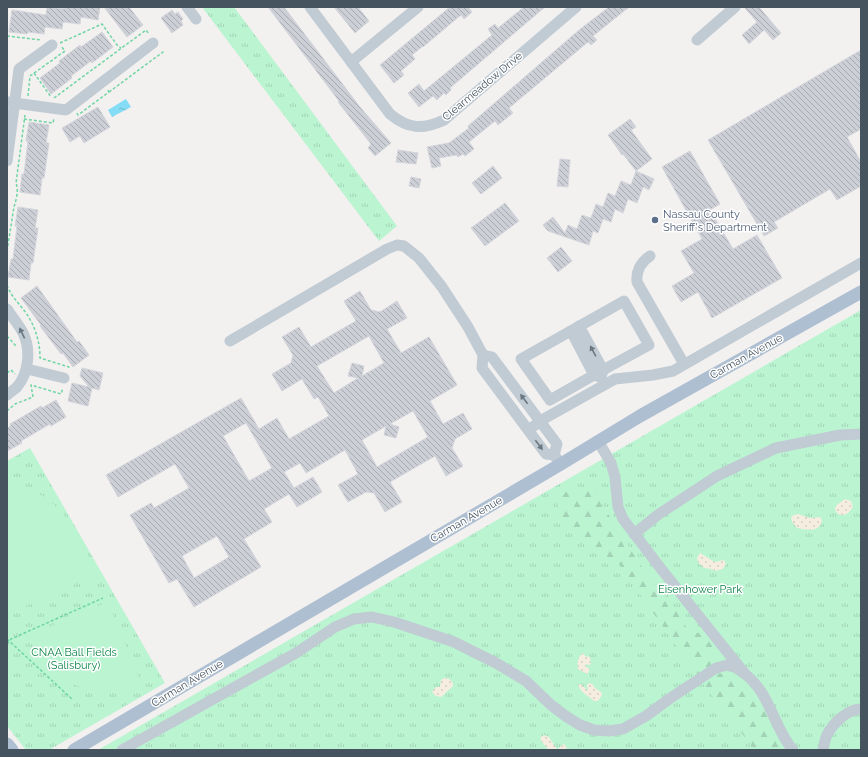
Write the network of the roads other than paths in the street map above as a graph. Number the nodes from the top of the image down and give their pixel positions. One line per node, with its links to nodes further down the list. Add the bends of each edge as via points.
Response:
1 (187, 7): 6 (street)
2 (310, 7): 10 (street, Clearmeadow Drive)
3 (418, 7): 10 (street)
4 (576, 7): 10 (street, Clearmeadow Drive, via 449,116 426,126 417,127 398,120 386,109)
5 (735, 7): 7 (street)
6 (196, 19)
7 (698, 40)
8 (153, 42): 11 (street, via 66,110)
9 (56, 44): 11 (street, via 19,69)
10 (351, 62)
11 (11, 103): 12 (street)
12 (7, 161)
13 (650, 256): 20 (street, via 638,269 637,282)
14 (861, 263): 20 (street)
15 (861, 292): 28 (main road, Carman Avenue)
16 (7, 309): 21 (street, one-way to 16, via 28,348 24,333)
17 (575, 328): 22 (street); 22 (street, via 624,301 649,345); 22 (street, via 521,359 550,400)
18 (230, 341): 19 (street, via 397,245 404,246 420,258 468,327)
19 (483, 355): 25 (street, one-way to 19, via 492,357); 26 (street, via 482,368)
20 (684, 364): 22 (street, via 653,375 615,379)
21 (22, 369): 23 (street); 24 (street, via 18,386)
22 (601, 377): 25 (street)
23 (65, 380)
24 (7, 395)
25 (540, 421): 26 (street); 29 (street, via 557,444)
26 (528, 430): 29 (street, one-way to 29, via 546,454)
27 (861, 434): 30 (street, via 840,435 776,448 717,476 659,514)
28 (598, 441): 29 (main road, Carman Avenue); 30 (street, via 611,463 618,507)
29 (557, 460): 37 (main road, Carman Avenue)
30 (634, 534): 31 (street)
31 (719, 641): 32 (street, via 723,660); 33 (street)
32 (716, 668): 33 (street, via 727,665); 38 (street, via 646,716 623,728 594,730 567,717 526,681 454,642 372,616 354,619 335,627 296,653)
33 (746, 674): 39 (street, via 760,688 780,731)
34 (861, 709): 40 (street, via 840,718 827,735)
35 (7, 744): 36 (main road)
36 (12, 750)
37 (74, 750)
38 (122, 750)
39 (793, 750)
40 (823, 750)

